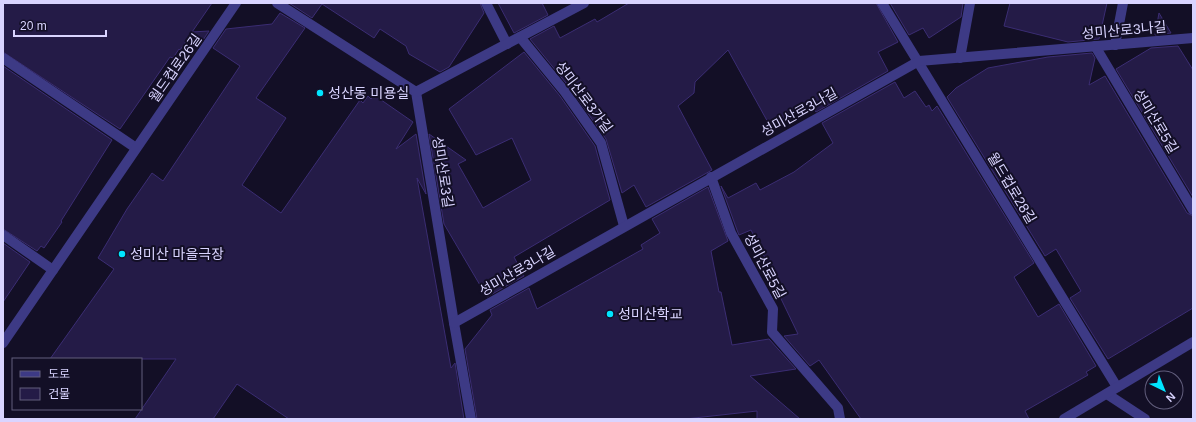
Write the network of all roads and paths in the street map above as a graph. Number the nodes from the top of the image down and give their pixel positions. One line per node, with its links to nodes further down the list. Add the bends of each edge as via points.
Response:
1 (236, 3): 17 (street, 월드컵로26길)
2 (277, 3): 16 (street)
3 (486, 3): 10 (street)
4 (584, 3): 8 (street)
5 (882, 3): 15 (street, 월드컵로28길)
6 (970, 3): 14 (street)
7 (1123, 3): 11 (street)
8 (520, 37): 10 (street); 20 (street, 성미산로3가길, via 565,92 601,143)
9 (1193, 38): 11 (street, 성미산로3나길)
10 (507, 44): 16 (street)
11 (1115, 45): 12 (street, 성미산로3나길)
12 (1095, 46): 14 (street, 성미산로3나길); 19 (street, 성미산로5길)
13 (3, 58): 17 (street)
14 (960, 58): 15 (street, 성미산로3나길)
15 (919, 61): 18 (street, 성미산로3나길); 26 (street, 월드컵로28길)
16 (416, 92): 23 (street, 성미산로3길)
17 (136, 148): 22 (street, 월드컵로26길)
18 (711, 177): 20 (street, 성미산로3나길); 29 (street, 성미산로5길, via 731,233 773,309 772,332 838,408)
19 (1193, 210)
20 (624, 226): 23 (street, 성미산로3나길)
21 (3, 235): 22 (street)
22 (53, 270): 25 (street, 월드컵로26길)
23 (454, 323): 28 (street, 성미산로3길)
24 (1193, 342): 26 (street)
25 (3, 343)
26 (1117, 387): 27 (street)
27 (1107, 394): 30 (street); 31 (street)
28 (471, 419)
29 (840, 419)
30 (1064, 419)
31 (1145, 419)

